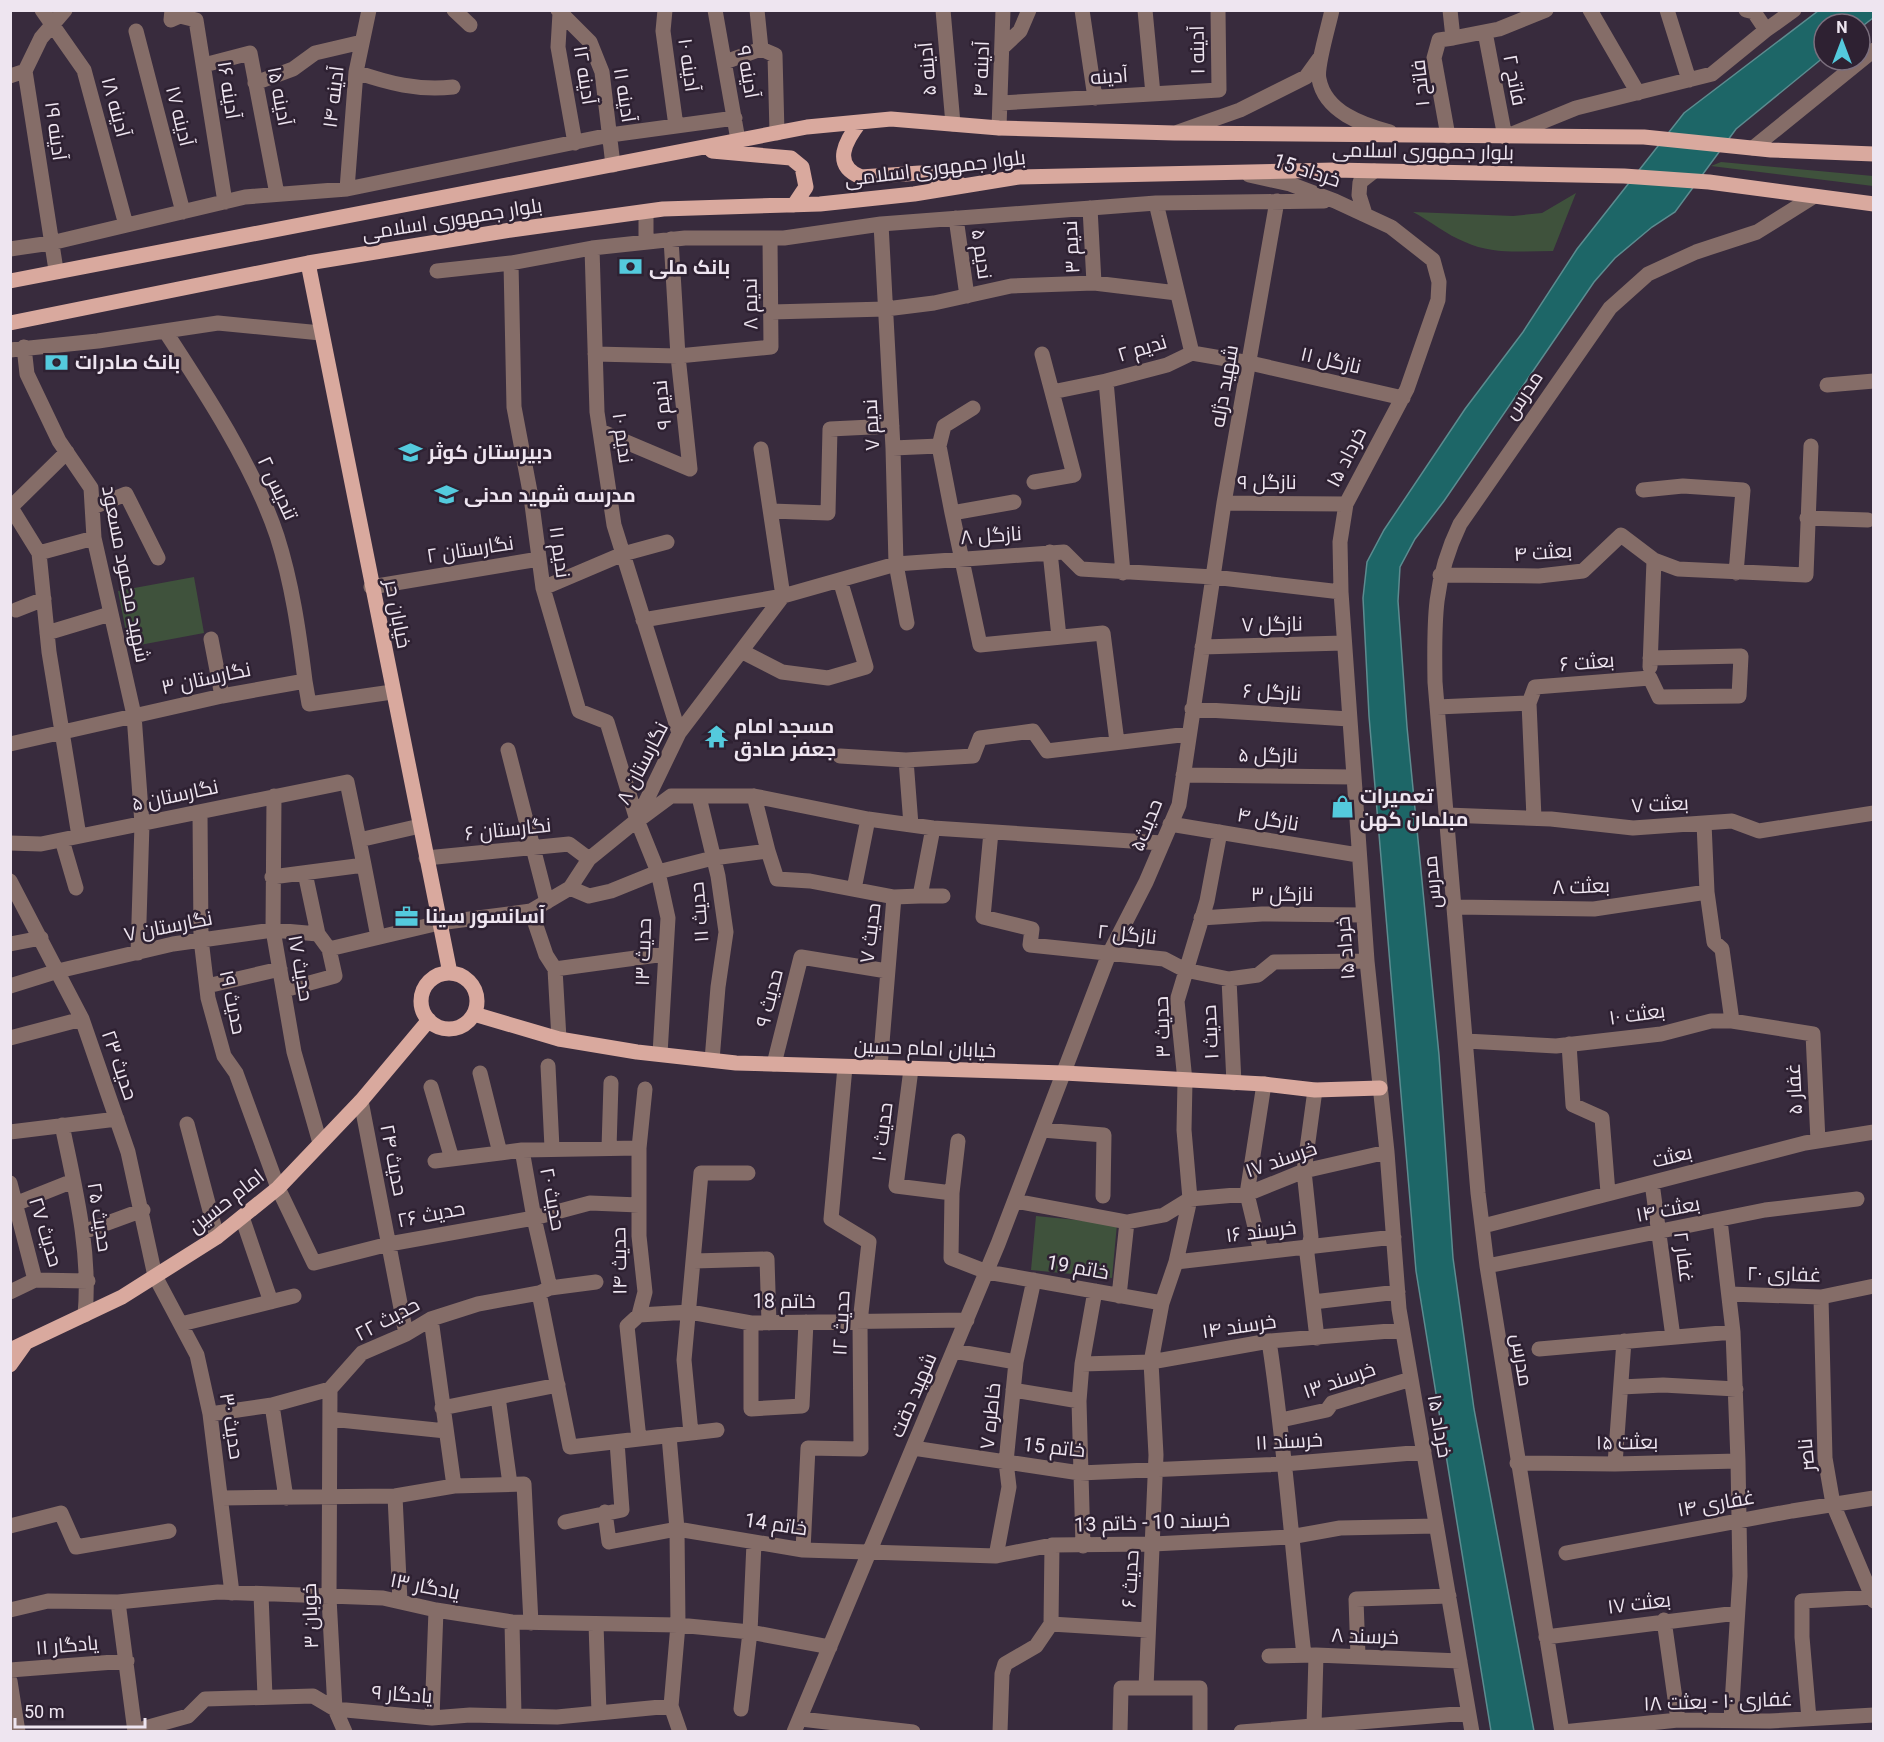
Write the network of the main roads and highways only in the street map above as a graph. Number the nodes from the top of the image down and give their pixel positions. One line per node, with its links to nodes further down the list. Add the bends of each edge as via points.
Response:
1 (860, 122): 2 (main road, بلوار جمهوری اسلامی); 3 (main road, بلوار جمهوری اسلامی, via 891,119 999,129 1174,133 1644,137); 4 (main road, via 843,149 854,175 920,173)
2 (690, 150): 6 (main road, via 791,158 802,166 806,187); 8 (main road, بلوار جمهوری اسلامی)
3 (1874, 154)
4 (965, 186): 5 (main road, بلوار جمهوری اسلامی, via 1019,177 1374,171 1624,176 1709,182); 6 (main road, بلوار جمهوری اسلامی)
5 (1874, 204)
6 (794, 205): 7 (main road, بلوار جمهوری اسلامی, via 646,212)
7 (308, 263): 9 (main road, بلوار جمهوری اسلامی); 10 (main road, خیابان حر)
8 (10, 281)
9 (10, 323)
10 (450, 973): 11 (main road, via 473,987 477,996); 12 (main road, via 434,977 423,990 422,1006)
11 (474, 1014): 12 (main road, via 453,1029 444,1029); 13 (main road, خیابان امام حسین, via 559,1039 712,1060 1064,1073 1264,1083 1315,1090)
12 (429, 1020): 14 (main road, امام حسین, via 361,1101 278,1188 242,1217 122,1297)
13 (1380, 1088)
14 (27, 1342): 15 (main road); 16 (main road, امام حسین)
15 (10, 1350)
16 (10, 1365)

